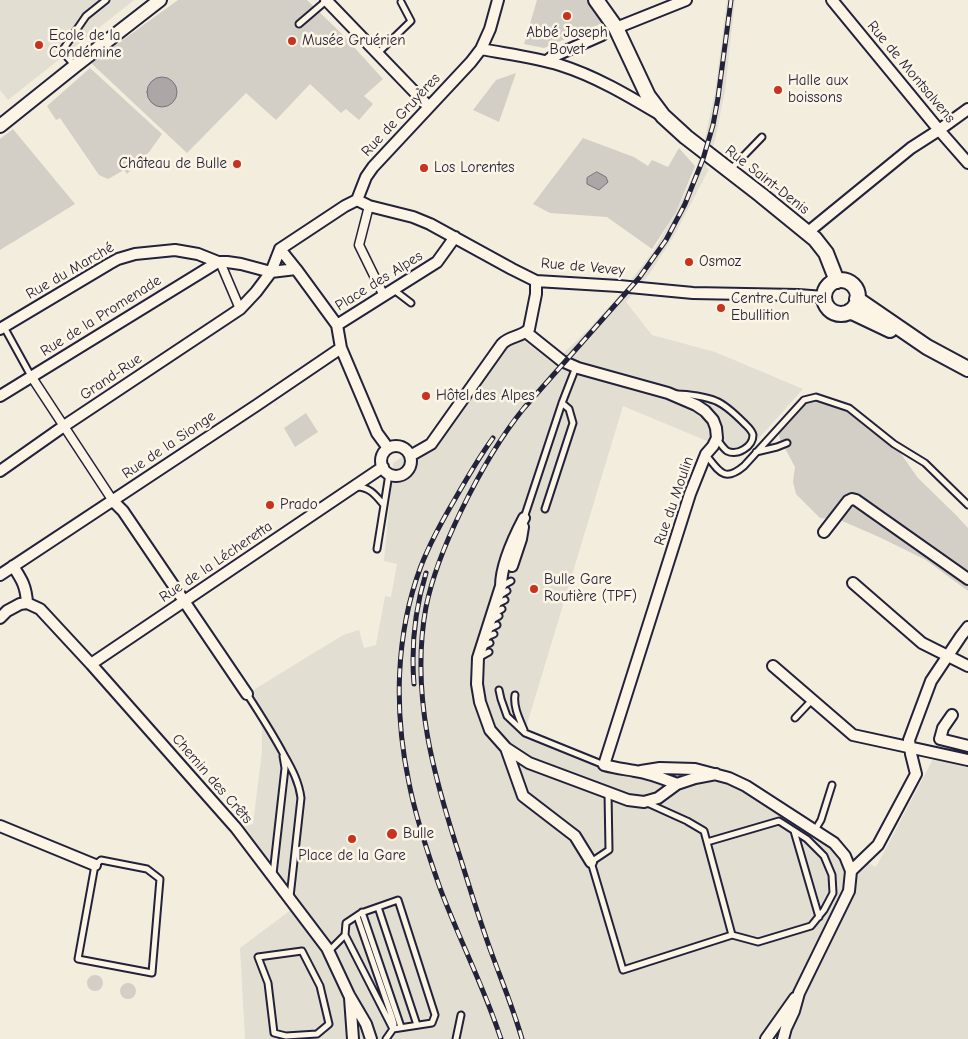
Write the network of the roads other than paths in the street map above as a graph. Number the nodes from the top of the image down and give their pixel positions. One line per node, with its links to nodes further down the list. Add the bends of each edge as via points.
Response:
1 (106, 0): 15 (lane, via 86,16 62,51)
2 (160, 0): 15 (street)
3 (326, 0): 9 (lane); 13 (street)
4 (498, 0): 12 (street, Rue de Gruyères)
5 (596, 0): 10 (main road, Rue Saint-Denis)
6 (686, 0): 10 (street)
7 (832, 0): 20 (street, Rue de Montsalvens)
8 (400, 2): 13 (lane, via 411,21)
9 (299, 24)
10 (616, 28): 18 (main road, Rue Saint-Denis, via 648,96)
11 (602, 35): 14 (street)
12 (481, 49): 14 (street, Rue Saint-Denis); 16 (street, Rue de Gruyères)
13 (378, 53): 16 (street)
14 (547, 61): 18 (street, Rue Saint-Denis, via 606,83)
15 (75, 66): 19 (street)
16 (429, 108): 24 (street, Rue de Gruyères, via 366,176)
17 (968, 109): 20 (street)
18 (663, 116): 23 (main road, Rue Saint-Denis)
19 (0, 126)
20 (939, 130): 22 (street, Rue de Montsalvens); 26 (street, via 911,148)
21 (762, 137): 23 (lane)
22 (968, 163)
23 (729, 171): 26 (main road, Rue Saint-Denis)
24 (357, 200): 25 (street, Rue de Vevey); 28 (street)
25 (369, 206): 27 (street, Rue de Vevey, via 413,217); 35 (street, via 359,245)
26 (808, 234): 33 (main road, Rue Saint-Denis, via 826,253)
27 (455, 237): 32 (street, Rue de Vevey); 34 (street, Place des Alpes, via 437,262)
28 (280, 249): 30 (street); 31 (street, Grand-Rue)
29 (219, 262): 31 (street, Rue du Marché); 39 (street); 40 (street, Rue du Marché, via 175,250 125,257); 46 (street, Rue de la Promenade)
30 (296, 269): 31 (street); 41 (street)
31 (271, 272): 39 (street, Grand-Rue)
32 (536, 281): 36 (street, Rue de Vevey, via 693,293); 42 (street)
33 (837, 281): 36 (main road, via 827,287); 38 (main road, via 843,280 853,286 856,292)
34 (393, 290): 35 (street, Place des Alpes); 37 (lane)
35 (384, 296): 41 (street, Place des Alpes)
36 (824, 297): 38 (main road, via 828,308 839,314)
37 (411, 303)
38 (854, 305): 45 (main road)
39 (240, 308): 50 (street, Grand-Rue)
40 (1, 325): 46 (lane)
41 (337, 325): 43 (street)
42 (527, 332): 44 (street, via 562,361); 56 (street, via 505,340 431,444)
43 (341, 348): 53 (street, via 376,432); 60 (street, Rue de la Sionge)
44 (576, 367): 47 (street); 49 (lane)
45 (968, 369)
46 (31, 376): 48 (street, Rue de la Promenade); 50 (street)
47 (668, 393): 51 (street, via 705,411 713,420); 51 (lane, via 716,401 736,414 753,436 744,450 733,452 722,446)
48 (0, 396)
49 (562, 402): 63 (lane, via 573,423); 64 (lane)
50 (64, 426): 57 (street, Grand-Rue); 60 (street)
51 (717, 438): 55 (street, Rue du Moulin)
52 (787, 444): 54 (lane)
53 (388, 448): 56 (street, via 401,447); 58 (street, via 382,459)
54 (756, 452): 55 (lane, via 738,471 727,475 716,468); 62 (lane, via 804,400 816,397 849,408 894,444 925,463)
55 (706, 454): 95 (street, Rue du Moulin, via 690,494)
56 (410, 456): 58 (street, via 408,470 394,476)
57 (0, 471)
58 (386, 471): 59 (street, Rue de la Lécheretta); 61 (lane)
59 (354, 487): 61 (lane, via 373,492); 72 (street, Rue de la Lécheretta)
60 (113, 501): 67 (street, Rue de la Sionge); 72 (street)
61 (384, 505): 66 (lane)
62 (968, 505)
63 (545, 509)
64 (524, 518): 75 (street, via 519,546)
65 (824, 532): 69 (street, via 848,501 856,500)
66 (377, 549)
67 (13, 566): 68 (street, Rue de la Sionge); 73 (street, via 26,590)
68 (0, 575)
69 (968, 579)
70 (511, 581): 75 (lane)
71 (853, 583): 77 (street, via 922,643)
72 (183, 602): 78 (street, Rue de la Lécheretta); 82 (street)
73 (27, 603): 74 (street, via 7,611); 78 (street, Chemin des Crêts, via 40,609)
74 (0, 618)
75 (494, 619): 90 (street, via 478,658 477,684 490,730)
76 (968, 627): 77 (street)
77 (948, 656): 80 (street); 91 (street, via 931,681 909,740)
78 (91, 664): 109 (street, Chemin des Crêts, via 236,828)
79 (773, 666): 84 (street)
80 (968, 666)
81 (499, 690): 87 (lane, via 507,716)
82 (247, 694): 92 (lane)
83 (515, 695): 87 (lane)
84 (812, 700): 86 (lane); 91 (street, via 853,735)
85 (952, 715): 88 (street, via 940,740)
86 (795, 718)
87 (525, 733): 95 (lane)
88 (948, 741): 89 (street); 93 (street)
89 (968, 746)
90 (506, 748): 100 (street, via 529,762); 106 (street, via 522,796 575,836)
91 (910, 748): 93 (street); 108 (street, via 916,774 878,845)
92 (282, 751): 109 (lane, via 285,768); 110 (lane, via 300,787 301,798)
93 (946, 755): 94 (street)
94 (968, 760)
95 (604, 765): 96 (street)
96 (636, 771): 97 (street, via 695,769); 98 (street)
97 (716, 774): 98 (street); 103 (street, via 746,786)
98 (678, 784): 101 (street, via 658,798)
99 (832, 785): 103 (lane)
100 (608, 793): 101 (street); 106 (lane, via 609,850)
101 (644, 802): 105 (lane, via 704,831)
102 (0, 826): 107 (street)
103 (815, 830): 108 (street, via 842,851)
104 (794, 831): 105 (lane, via 779,821); 114 (lane); 114 (lane, via 824,856 832,875 833,893)
105 (707, 842): 116 (lane)
106 (591, 862): 116 (lane, via 623,970)
107 (95, 865): 107 (lane, via 78,959 152,973 160,879 147,869 101,860)
108 (851, 871): 118 (street, via 849,891)
109 (273, 876): 110 (street, Chemin des Crêts)
110 (290, 897): 117 (street, Chemin des Crêts)
111 (378, 907): 112 (lane); 121 (lane); 121 (lane, via 398,900 435,1015 432,1023)
112 (362, 912): 113 (lane); 122 (lane)
113 (357, 916): 115 (lane, via 346,923); 123 (lane, via 392,1017)
114 (819, 917): 116 (lane, via 811,926 758,942)
115 (345, 935): 117 (lane); 123 (lane)
116 (732, 935)
117 (329, 951): 119 (street, Chemin des Crêts)
118 (799, 993): 129 (street); 130 (street)
119 (349, 995): 125 (street, Chemin des Crêts); 126 (street, Chemin des Crêts)
120 (462, 1015): 128 (lane)
121 (417, 1025): 122 (lane)
122 (401, 1028): 123 (lane)
123 (393, 1029): 127 (lane)
124 (286, 1037): 124 (lane, via 274,1033 268,983 258,957 302,951 320,986 329,1024 317,1034)
125 (353, 1039)
126 (371, 1039)
127 (386, 1039)
128 (456, 1039)
129 (766, 1039)
130 (783, 1039)

